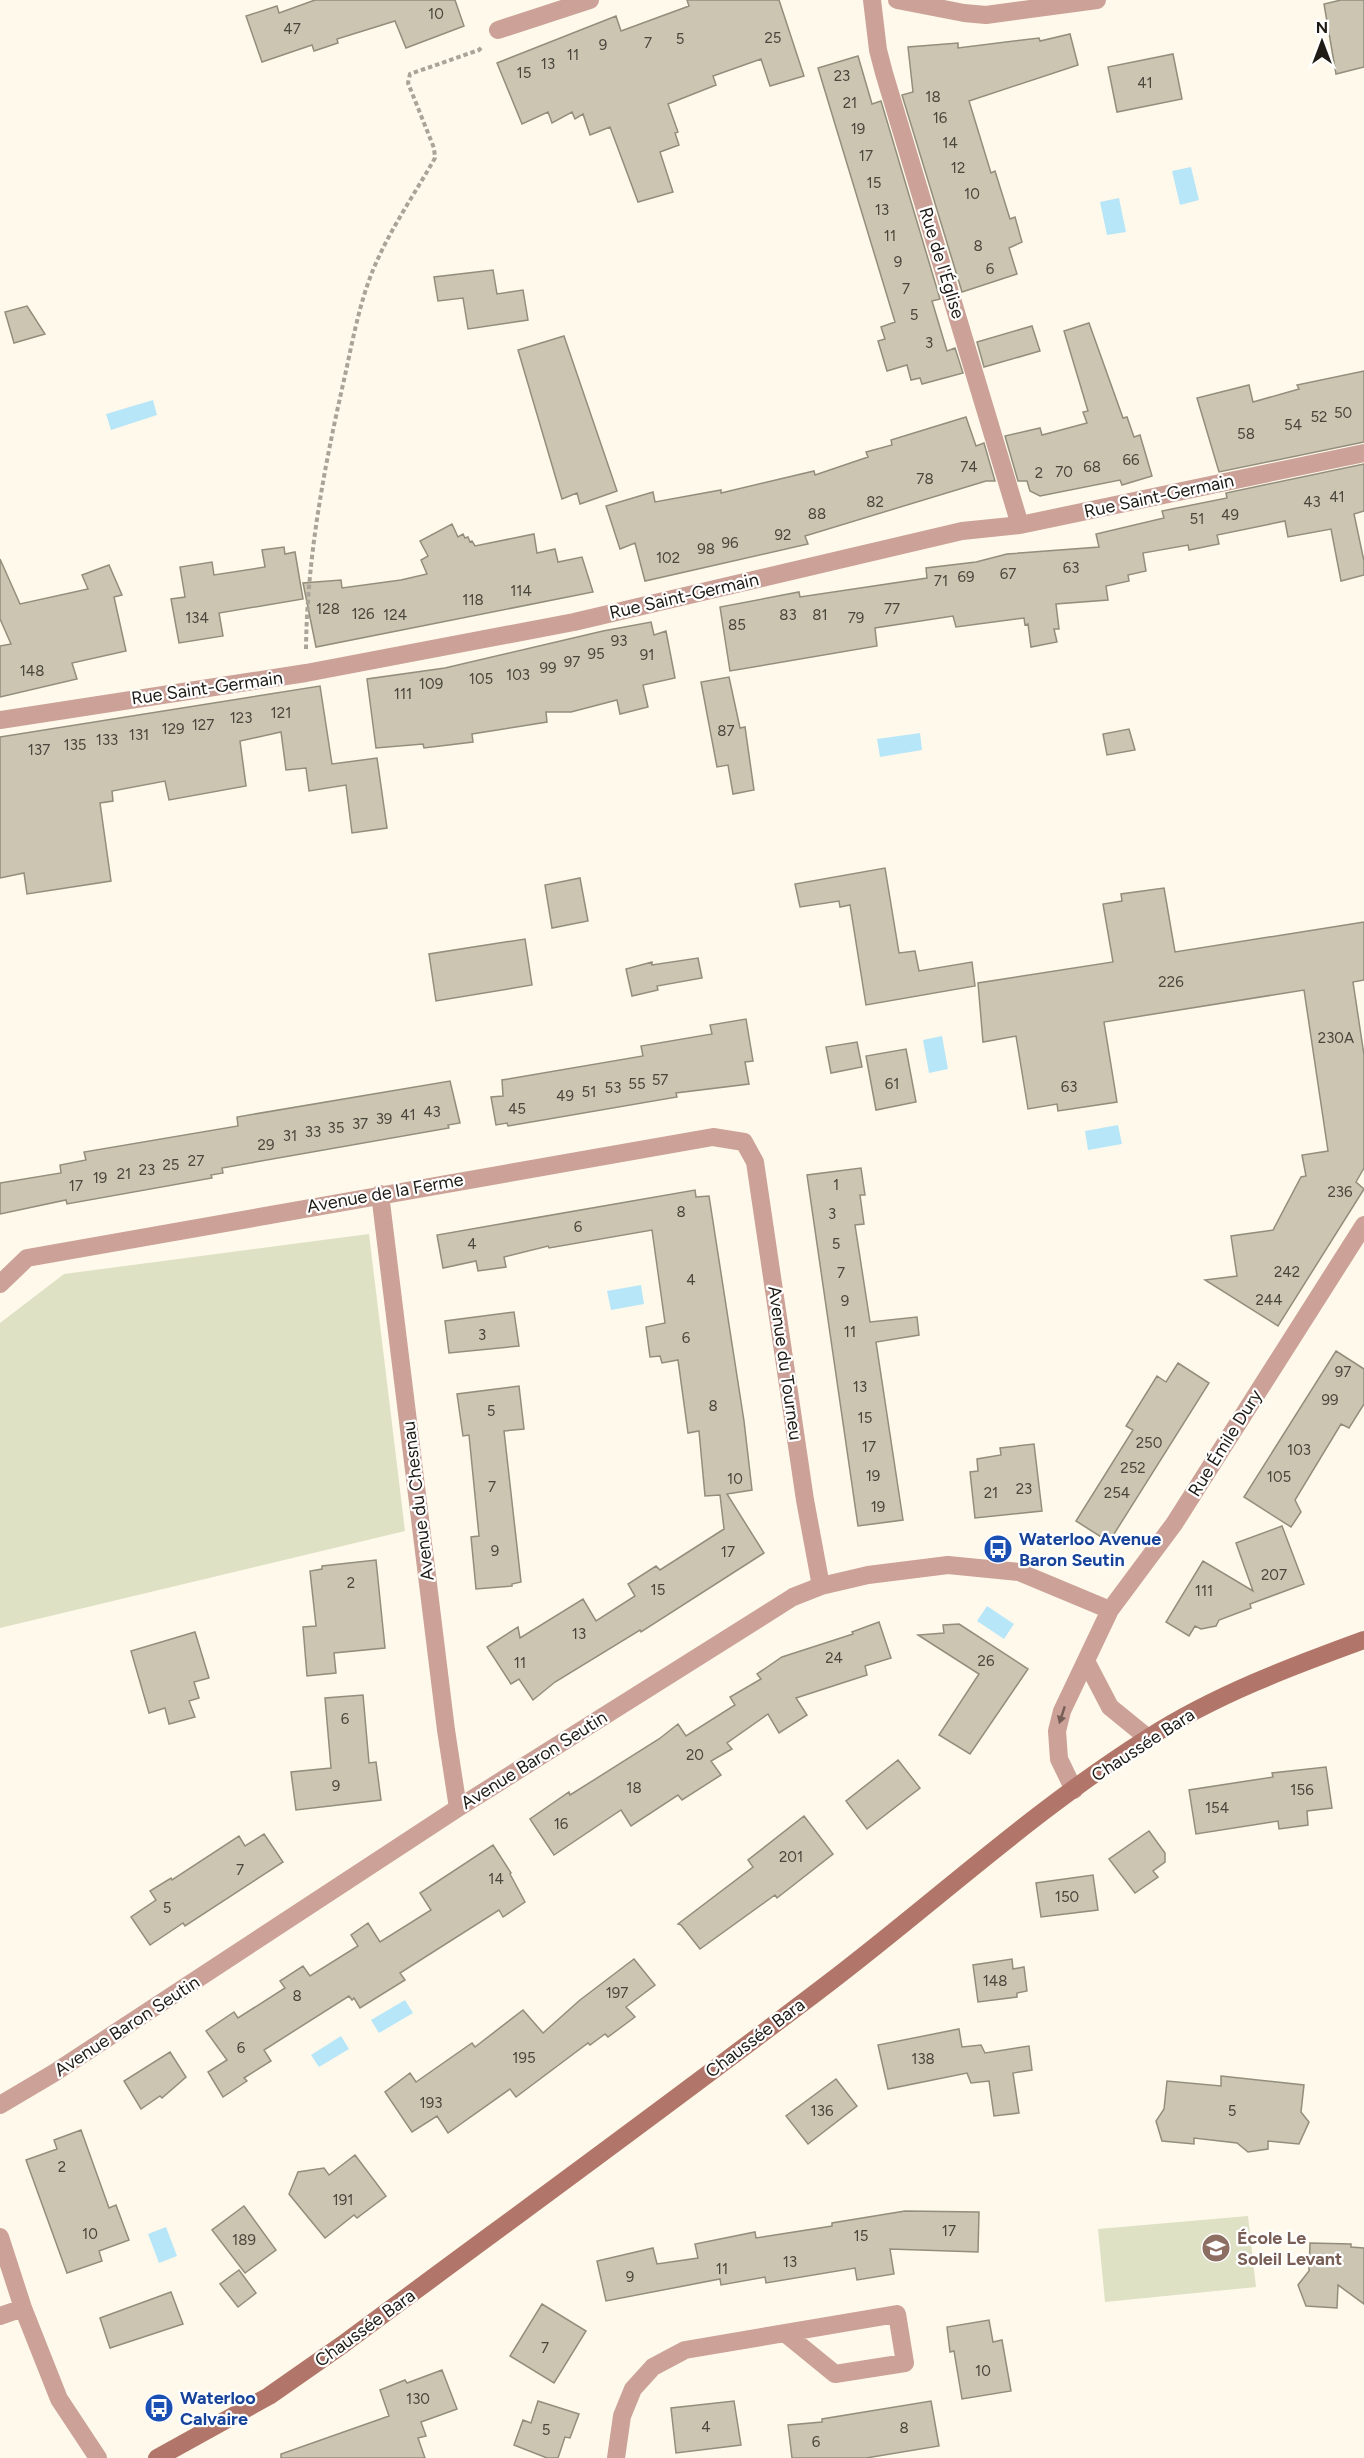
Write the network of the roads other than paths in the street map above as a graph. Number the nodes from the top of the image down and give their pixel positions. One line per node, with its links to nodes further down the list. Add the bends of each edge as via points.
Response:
1 (590, 0): 5 (street)
2 (872, 0): 7 (street, Rue de l'Église, via 884,73)
3 (897, 0): 4 (street, via 986,15)
4 (1098, 0)
5 (498, 30)
6 (1364, 453): 7 (street, Rue Saint-Germain)
7 (1020, 525): 8 (street, Rue Saint-Germain, via 962,531 574,622 306,673)
8 (0, 720)
9 (744, 1142): 10 (street, Avenue de la Ferme, via 713,1137); 15 (street, Avenue du Tourneu, via 755,1162)
10 (380, 1194): 12 (street, Avenue de la Ferme); 21 (street, Avenue du Chesnau)
11 (1364, 1225): 16 (street, Rue Émile Dury, via 1174,1524)
12 (27, 1258): 13 (street, Avenue de la Ferme); 14 (street)
13 (0, 1262)
14 (0, 1284)
15 (821, 1586): 16 (street, Avenue Baron Seutin, via 868,1575 948,1565 1019,1572); 21 (street, Avenue Baron Seutin, via 793,1597)
16 (1110, 1611): 18 (street, Rue Émile Dury)
17 (1364, 1640): 19 (main road, Chaussée Bara, via 1283,1669)
18 (1086, 1661): 19 (street, via 1110,1707); 20 (street, Rue Émile Dury, one-way to 20, via 1062,1711 1057,1731 1059,1759)
19 (1148, 1738): 20 (main road, Chaussée Bara)
20 (1074, 1790): 28 (main road, Chaussée Bara, via 1024,1825 832,1981 342,2345 269,2396)
21 (458, 1808): 22 (street, Avenue Baron Seutin)
22 (0, 2105)
23 (0, 2237): 24 (street)
24 (22, 2308): 25 (street); 27 (street, via 59,2399)
25 (0, 2316)
26 (786, 2334): 26 (street, via 835,2374 905,2363 897,2314); 29 (street, via 685,2350 653,2367 633,2389 622,2416)
27 (98, 2458)
28 (157, 2458)
29 (616, 2458)

